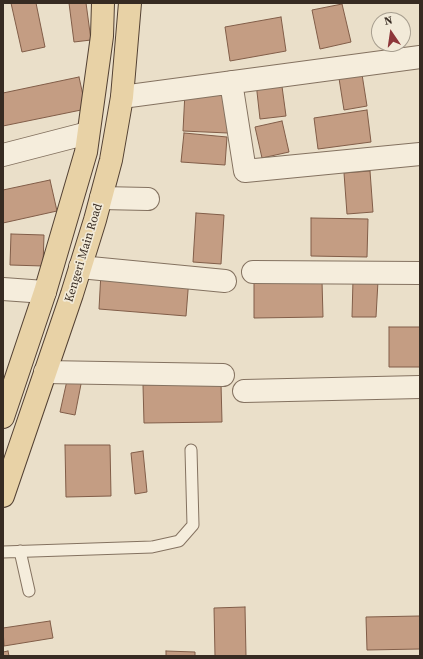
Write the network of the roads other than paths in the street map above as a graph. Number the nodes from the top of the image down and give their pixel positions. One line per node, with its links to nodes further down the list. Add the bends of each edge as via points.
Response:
1 (104, 3): 6 (main road, via 102,36)
2 (130, 3): 5 (main road, Kengeri Main Road)
3 (420, 57): 4 (street)
4 (231, 82): 5 (street); 7 (street, via 245,171)
5 (122, 97): 9 (main road, Kengeri Main Road, via 111,160)
6 (88, 133): 8 (street); 16 (main road, via 86,152)
7 (420, 154)
8 (3, 155)
9 (101, 198): 10 (street); 11 (main road, Kengeri Main Road)
10 (148, 199)
11 (80, 268): 14 (street); 17 (main road, Kengeri Main Road)
12 (253, 272): 13 (street)
13 (420, 273)
14 (225, 281)
15 (3, 289): 16 (street)
16 (45, 292): 19 (main road)
17 (45, 372): 18 (street); 24 (main road, Kengeri Main Road)
18 (223, 375)
19 (10, 377): 22 (main road)
20 (420, 387): 21 (street)
21 (244, 391)
22 (3, 417)
23 (191, 450): 25 (lane, via 193,525 179,541 152,547)
24 (3, 496)
25 (20, 551): 26 (lane); 27 (lane)
26 (3, 552)
27 (29, 591)

